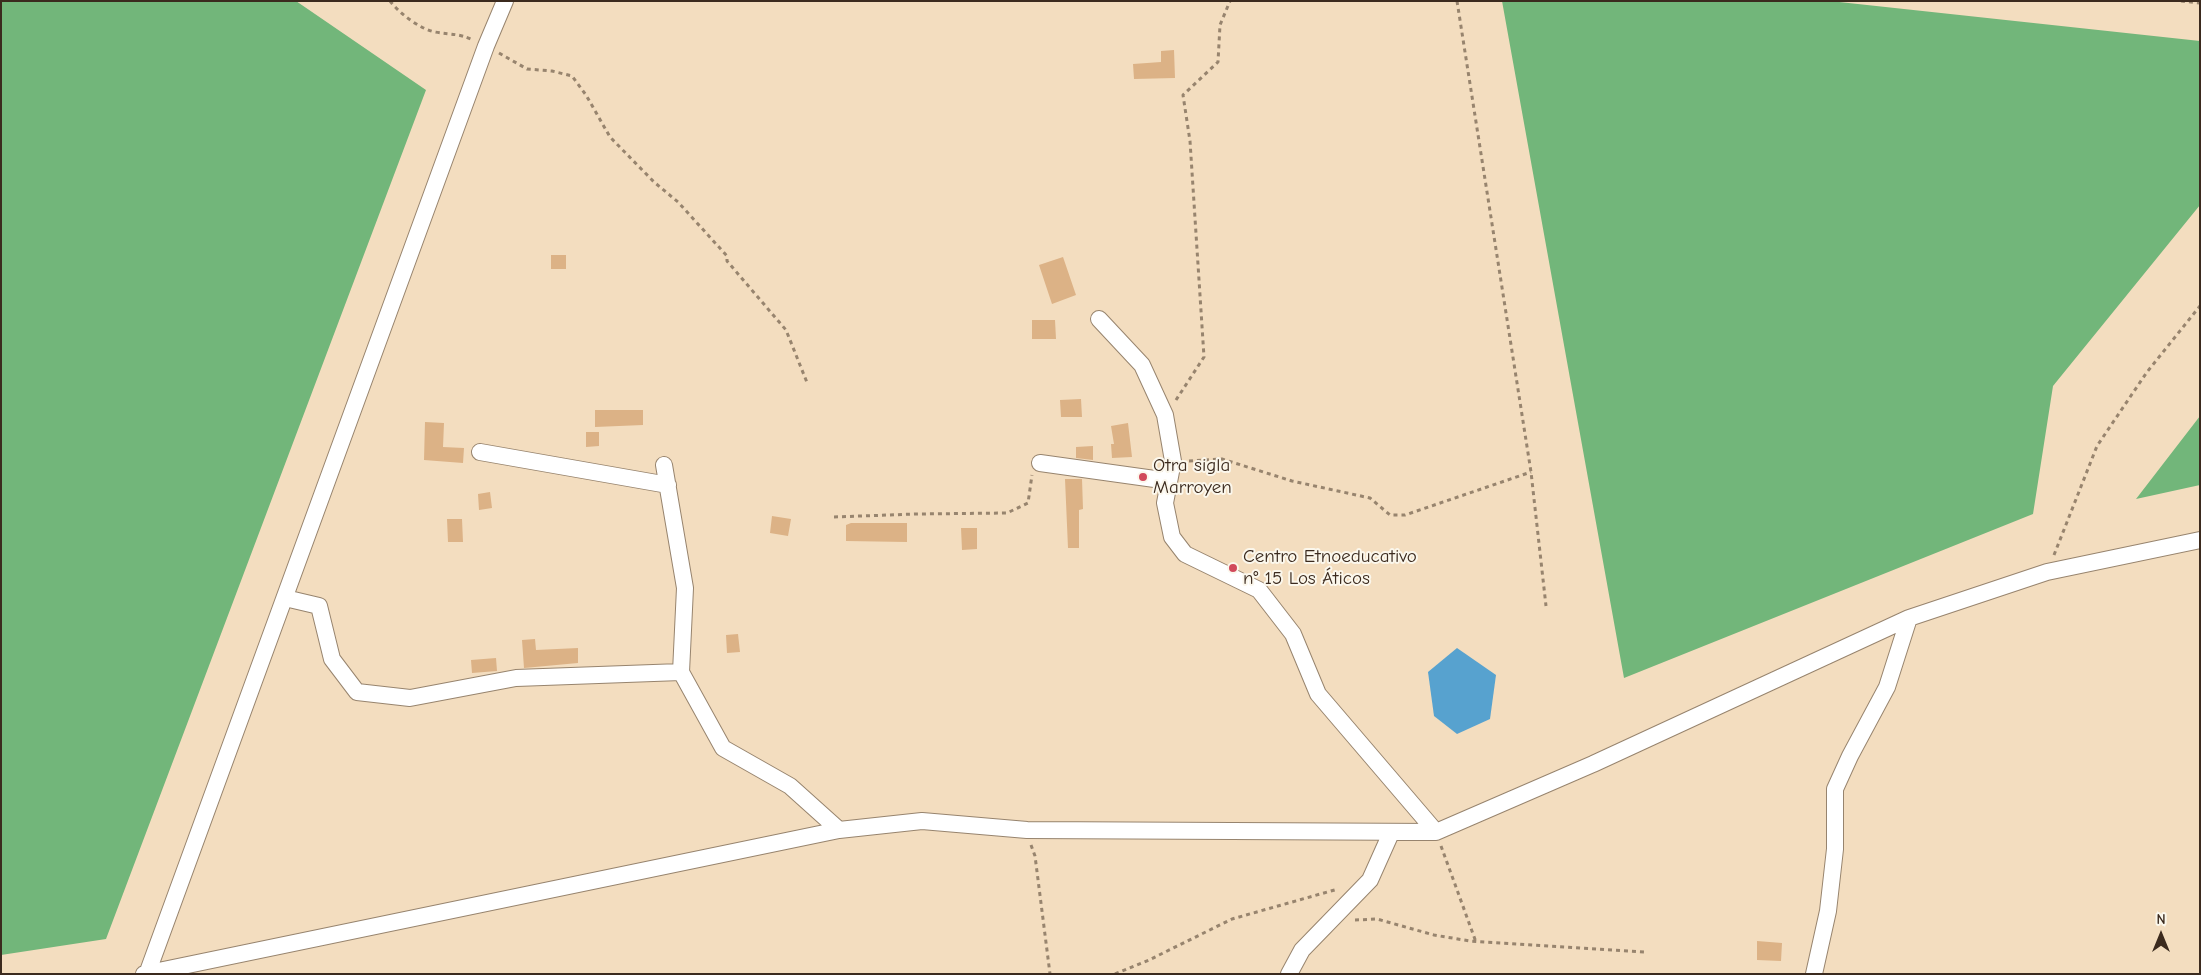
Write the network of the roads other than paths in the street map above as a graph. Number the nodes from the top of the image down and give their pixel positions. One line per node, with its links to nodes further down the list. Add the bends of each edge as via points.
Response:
1 (506, 1): 9 (street, via 486,46)
2 (1099, 319): 6 (street, via 1142,365 1165,415 1173,461)
3 (480, 452): 7 (street)
4 (1040, 462): 6 (street)
5 (664, 465): 7 (street)
6 (1169, 481): 13 (street, via 1165,503 1172,537 1184,554 1260,590 1293,634 1318,694)
7 (668, 485): 11 (street, via 685,588)
8 (2200, 540): 10 (street, via 2047,572)
9 (285, 598): 11 (street, via 319,606 332,659 357,692 410,698 516,678); 15 (street)
10 (1909, 618): 13 (street, via 1594,764); 17 (street, via 1887,687 1835,789 1835,849 1828,911)
11 (681, 672): 12 (street, via 723,748 790,786)
12 (839, 830): 14 (street, via 922,821 1027,830); 15 (street)
13 (1436, 832): 14 (street)
14 (1391, 833): 16 (street, via 1370,880 1302,950)
15 (146, 974)
16 (1290, 974)
17 (1814, 974)

